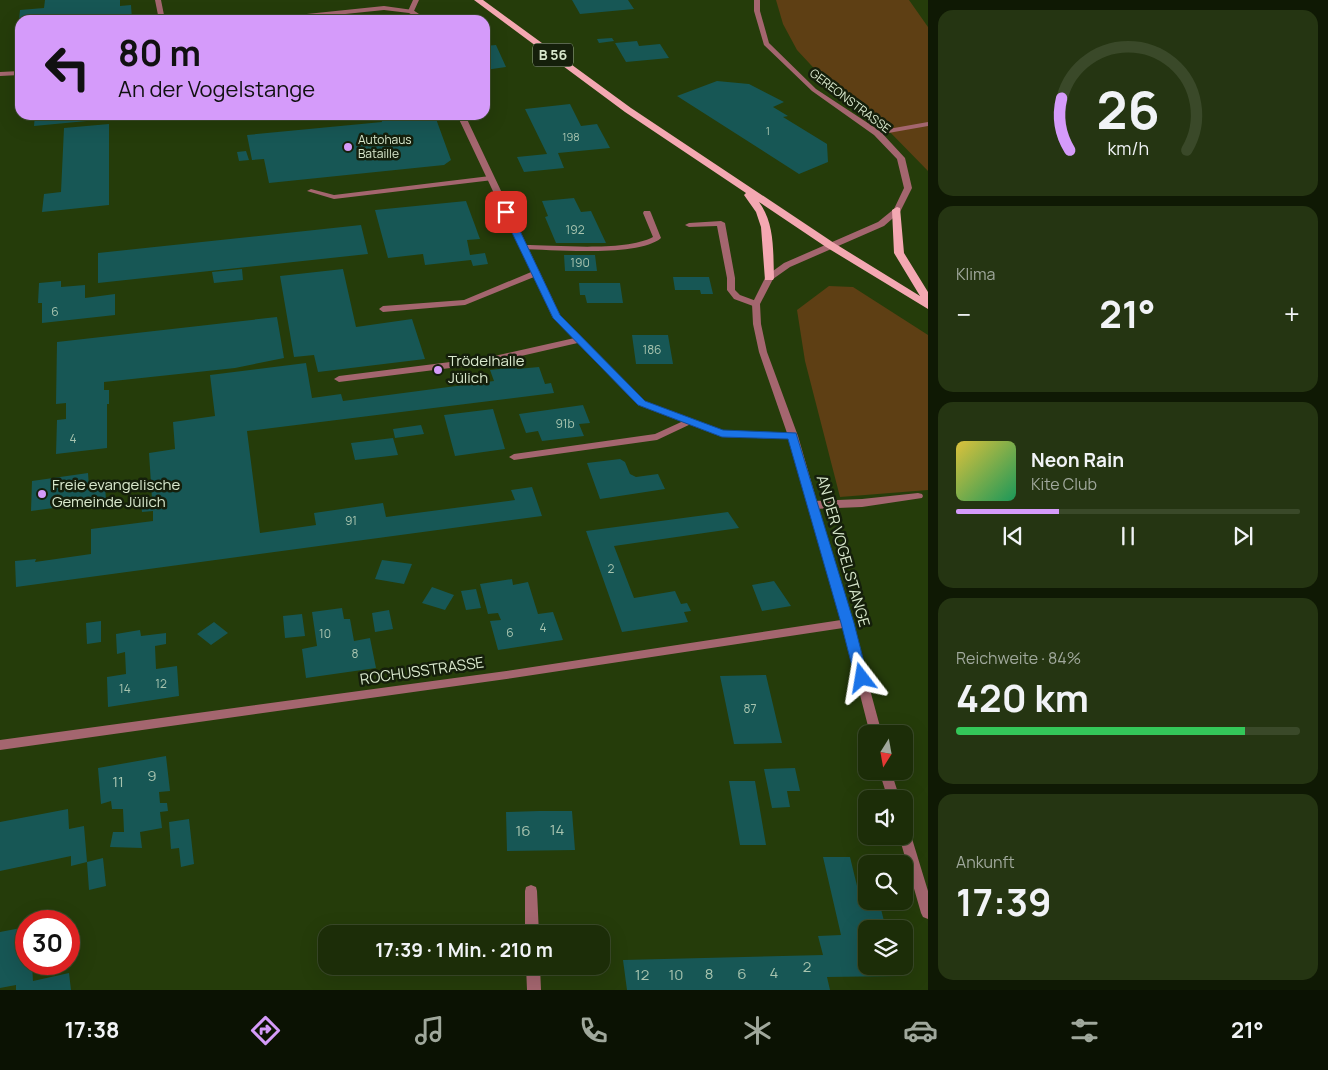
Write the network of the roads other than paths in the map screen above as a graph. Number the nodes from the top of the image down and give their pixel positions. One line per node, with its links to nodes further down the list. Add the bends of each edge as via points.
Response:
1 (158, 0): 6 (street)
2 (416, 0): 5 (street)
3 (478, 0): 15 (main road, B 56, via 628,110)
4 (758, 0): 13 (street, GEREONSTRASSE, via 757,11 766,44 814,90)
5 (410, 11): 7 (street, via 384,8); 8 (street)
6 (161, 15)
7 (322, 15)
8 (417, 15)
9 (15, 72): 10 (street)
10 (0, 74)
11 (463, 120): 14 (street)
12 (928, 124): 13 (street)
13 (877, 133): 17 (street, GEREONSTRASSE, via 902,158 908,188)
14 (490, 178): 16 (street, via 334,197); 21 (street)
15 (745, 189): 20 (main road, B 56); 23 (main road, via 761,212 766,227)
16 (311, 192)
17 (897, 210): 20 (street, GEREONSTRASSE, via 881,224); 24 (main road, via 899,252)
18 (648, 213): 21 (street, via 657,238 652,243 622,247)
19 (689, 225): 25 (street, via 721,224 731,290 737,297)
20 (830, 245): 23 (street, via 787,265); 26 (main road, B 56)
21 (523, 247): 22 (street)
22 (536, 273): 27 (street, via 465,302); 28 (street, via 556,316)
23 (769, 278): 25 (street)
24 (928, 300)
25 (756, 304): 31 (street, AN DER VOGELSTANGE, via 763,352)
26 (928, 306)
27 (383, 309)
28 (579, 340): 29 (street, via 490,360); 30 (street, via 641,403)
29 (339, 379)
30 (690, 421): 31 (street, via 722,434); 32 (street, via 657,437)
31 (792, 436): 34 (street, AN DER VOGELSTANGE)
32 (514, 458)
33 (918, 496): 34 (street)
34 (813, 505): 35 (street, AN DER VOGELSTANGE)
35 (847, 623): 36 (street, AN DER VOGELSTANGE); 37 (street, ROCHUSSTRASSE, via 513,674)
36 (874, 725)
37 (0, 745)
38 (908, 845): 40 (street)
39 (530, 892): 41 (street)
40 (928, 913)
41 (532, 925)
42 (533, 975): 43 (street)
43 (534, 990)

